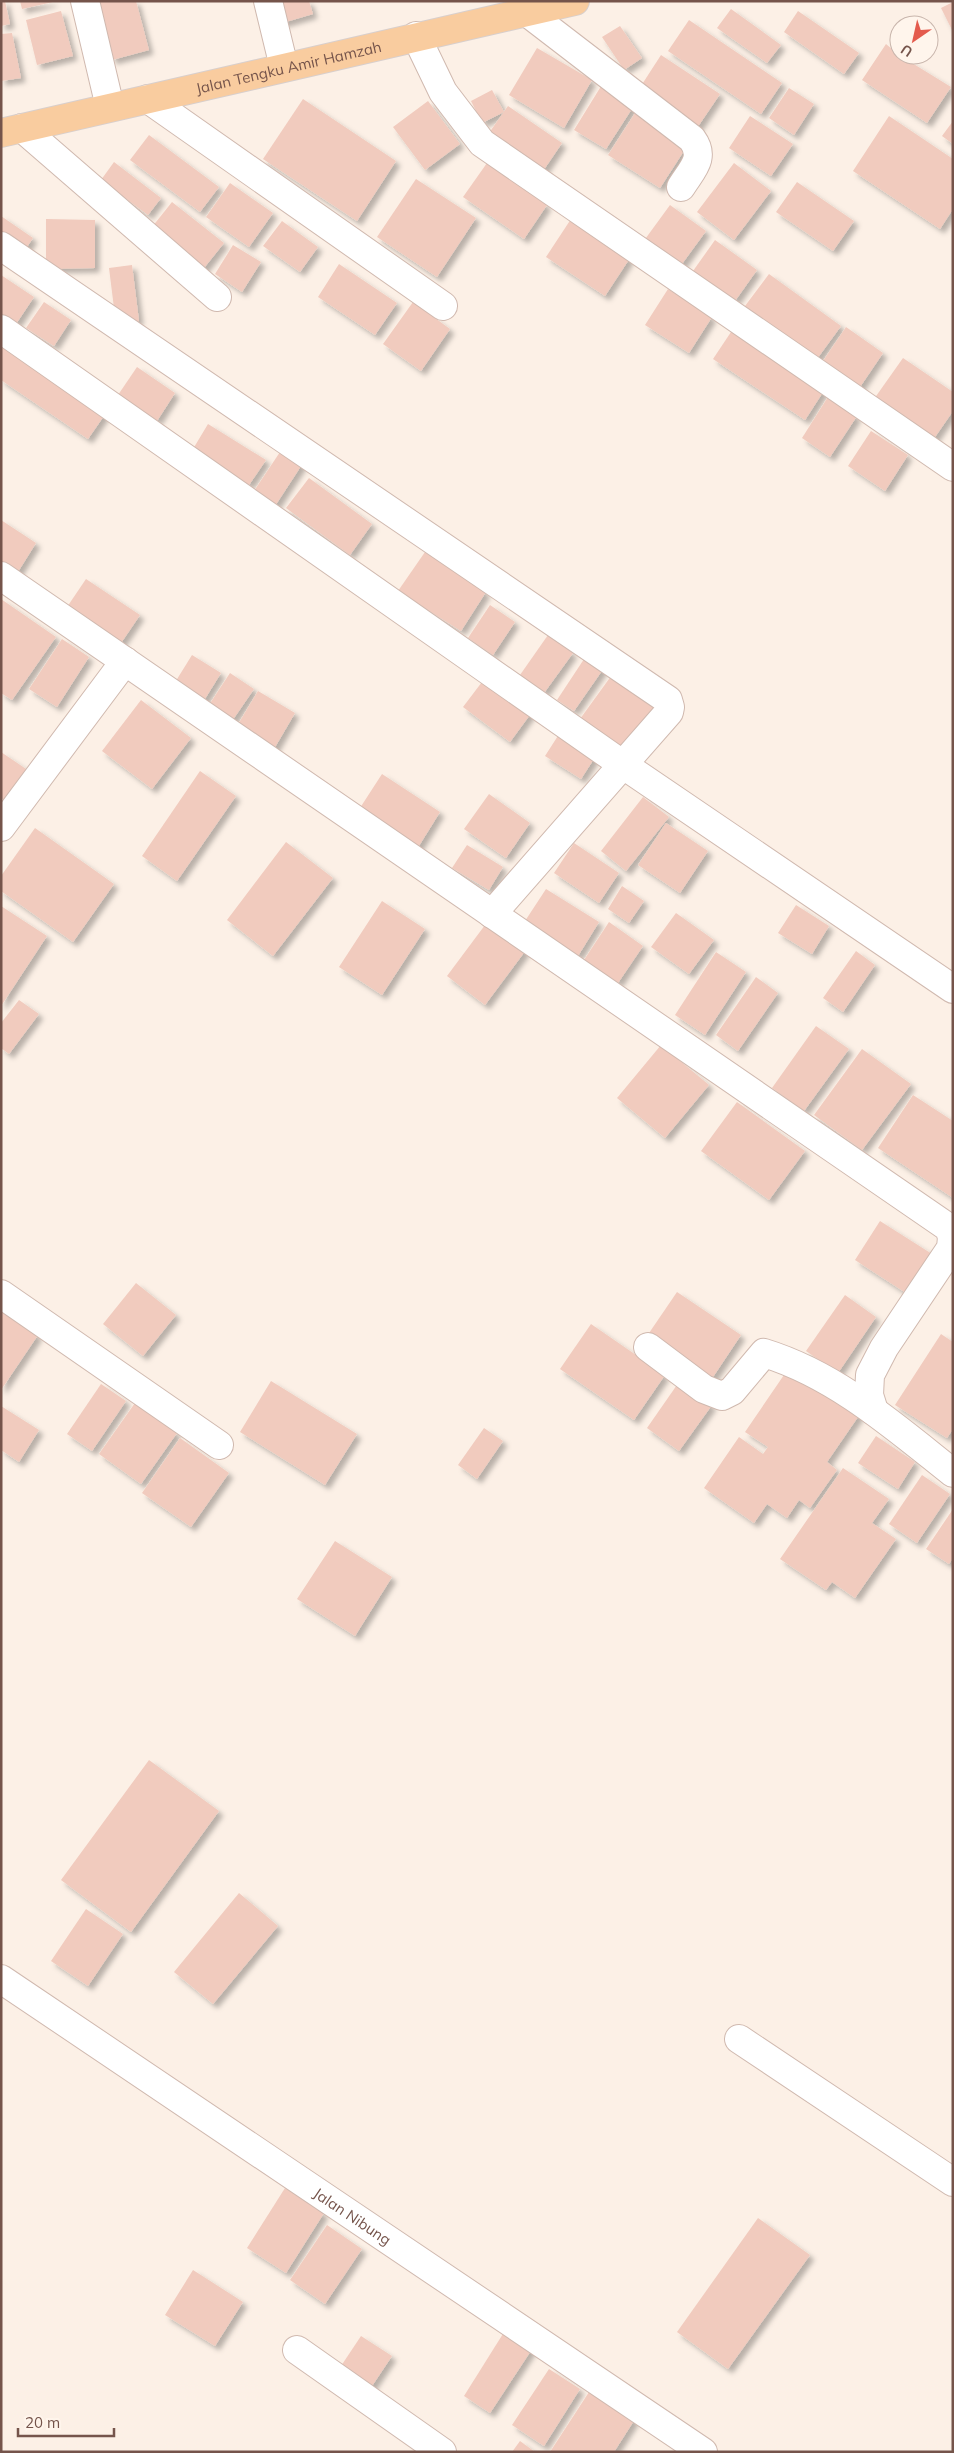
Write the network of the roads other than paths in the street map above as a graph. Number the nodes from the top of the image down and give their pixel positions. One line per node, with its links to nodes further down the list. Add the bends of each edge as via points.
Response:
1 (85, 1): 8 (street)
2 (268, 1): 6 (street)
3 (575, 1): 4 (main road, Jalan Tengku Amir Hamzah)
4 (527, 7): 5 (main road, Jalan Tengku Amir Hamzah); 10 (street, via 692,138 699,148 699,158)
5 (416, 36): 6 (main road, Jalan Tengku Amir Hamzah); 15 (street, via 444,92 482,143)
6 (284, 67): 7 (main road, Jalan Tengku Amir Hamzah)
7 (148, 98): 8 (main road, Jalan Tengku Amir Hamzah); 13 (street)
8 (110, 108): 9 (main road, Jalan Tengku Amir Hamzah)
9 (12, 130): 12 (street)
10 (681, 187)
11 (1, 246): 18 (street, via 668,700 669,712)
12 (217, 297)
13 (443, 306)
14 (1, 329): 18 (street)
15 (953, 467)
16 (1, 576): 17 (street)
17 (124, 661): 19 (street); 20 (street)
18 (622, 764): 20 (street); 21 (street)
19 (1, 827)
20 (492, 914): 24 (street, via 948,1228 952,1237 951,1248 884,1348 870,1375 869,1395)
21 (953, 989)
22 (1, 1294): 25 (street)
23 (648, 1347): 24 (street, via 704,1388 722,1396 732,1391 764,1353 794,1362)
24 (874, 1411): 26 (street)
25 (219, 1445)
26 (953, 1473)
27 (1, 1979): 32 (street, Jalan Nibung)
28 (739, 2039): 29 (street)
29 (953, 2182)
30 (297, 2350): 31 (street)
31 (442, 2452)
32 (703, 2452)

